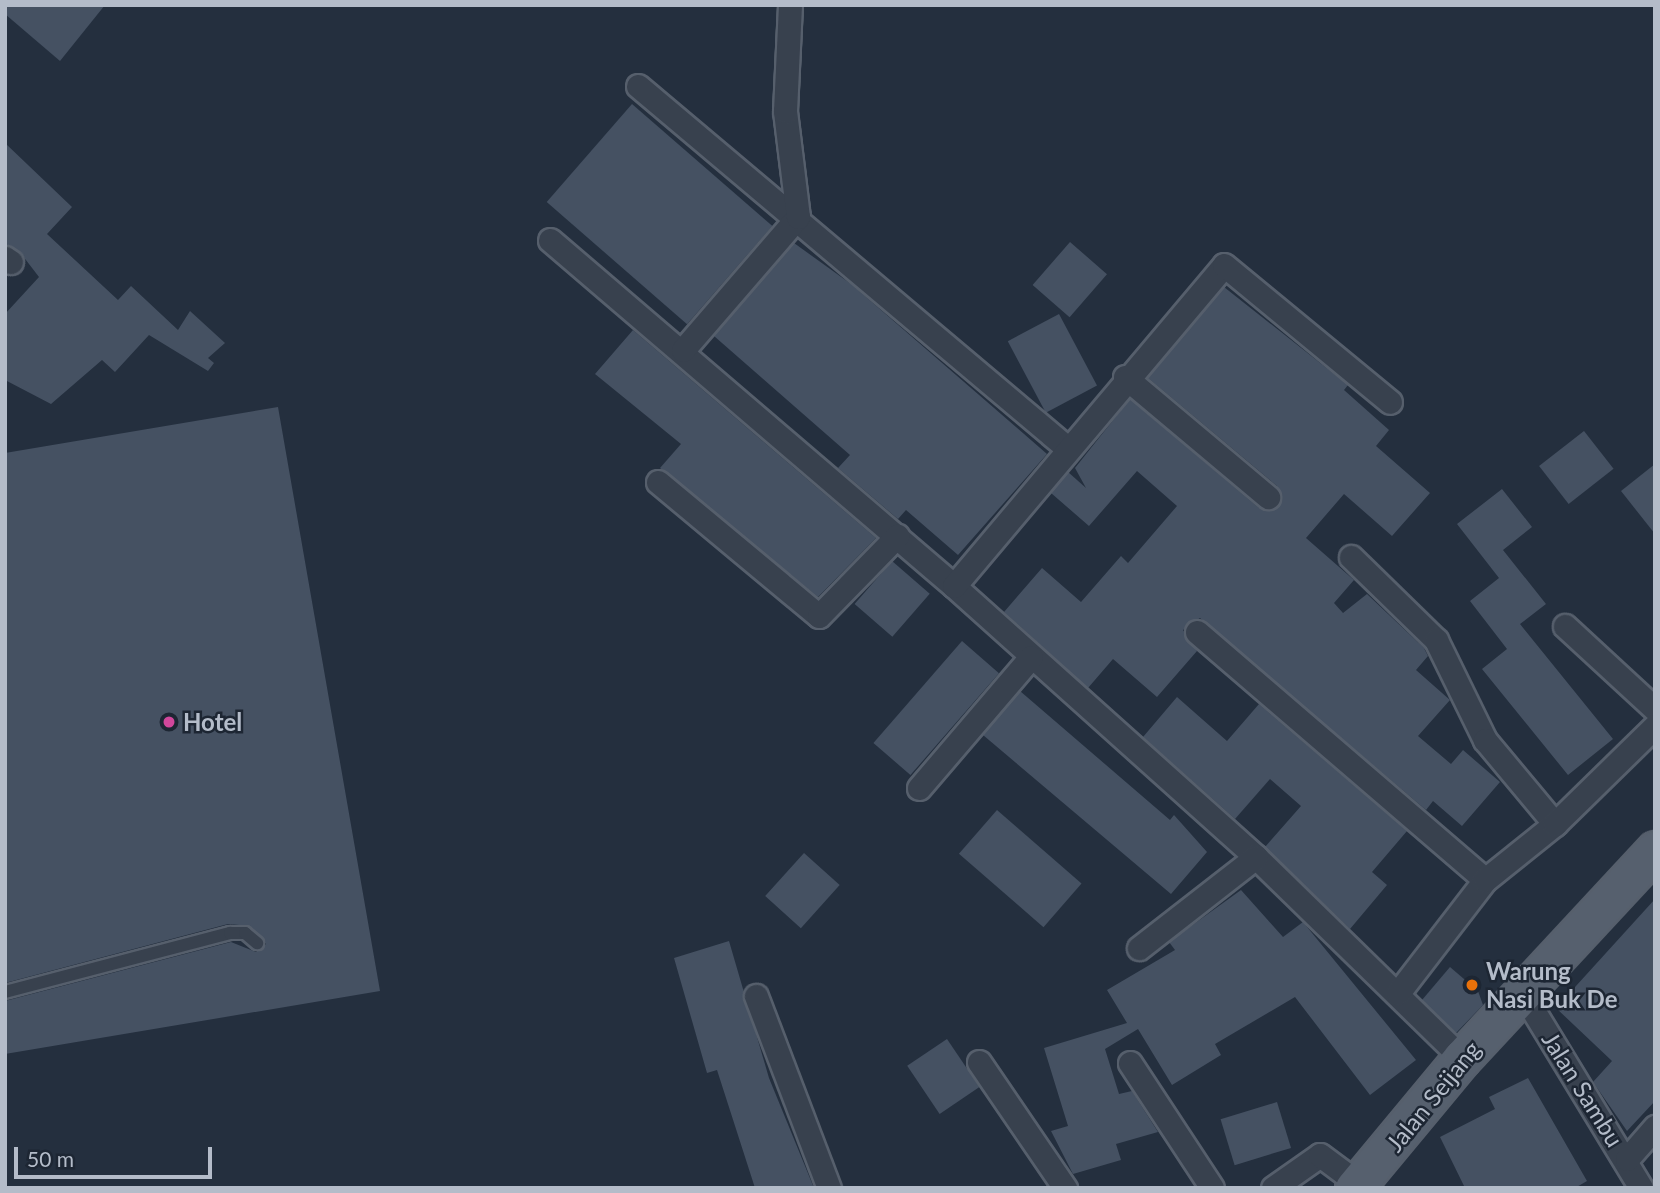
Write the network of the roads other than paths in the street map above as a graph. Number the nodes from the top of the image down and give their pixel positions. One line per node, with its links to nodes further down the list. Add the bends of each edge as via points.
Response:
1 (789, 5): 3 (street, via 785,111)
2 (638, 86): 3 (street)
3 (798, 217): 5 (street); 8 (street)
4 (550, 240): 5 (street)
5 (683, 350): 11 (street)
6 (1125, 377): 7 (street, via 1224,265); 8 (street); 10 (street)
7 (1390, 402)
8 (1066, 447): 13 (street)
9 (658, 482): 11 (street, via 819,616)
10 (1268, 497)
11 (897, 536): 13 (street)
12 (1351, 557): 20 (street, via 1436,640 1485,740)
13 (954, 586): 16 (street)
14 (1565, 626): 17 (street)
15 (1197, 632): 23 (street)
16 (1031, 657): 19 (street); 22 (street)
17 (1655, 709)
18 (1655, 726): 20 (street)
19 (919, 788)
20 (1555, 824): 23 (street)
21 (1655, 850): 27 (main road, Jalan Seijang)
22 (1256, 858): 25 (street); 28 (street)
23 (1485, 880): 28 (street)
24 (257, 943): 26 (lane, via 245,933 230,933)
25 (1139, 948)
26 (5, 992)
27 (1522, 992): 30 (main road, Jalan Seijang); 34 (street, Jalan Sambu)
28 (1398, 993): 30 (street)
29 (756, 996): 36 (street)
30 (1462, 1058): 35 (main road, Jalan Seijang)
31 (979, 1062): 37 (street)
32 (1130, 1063): 38 (street)
33 (1655, 1128): 34 (street)
34 (1627, 1159): 40 (street, Jalan Sambu)
35 (1357, 1186): 39 (street, via 1320,1155)
36 (829, 1188)
37 (1065, 1188)
38 (1212, 1188)
39 (1273, 1188)
40 (1641, 1188)

